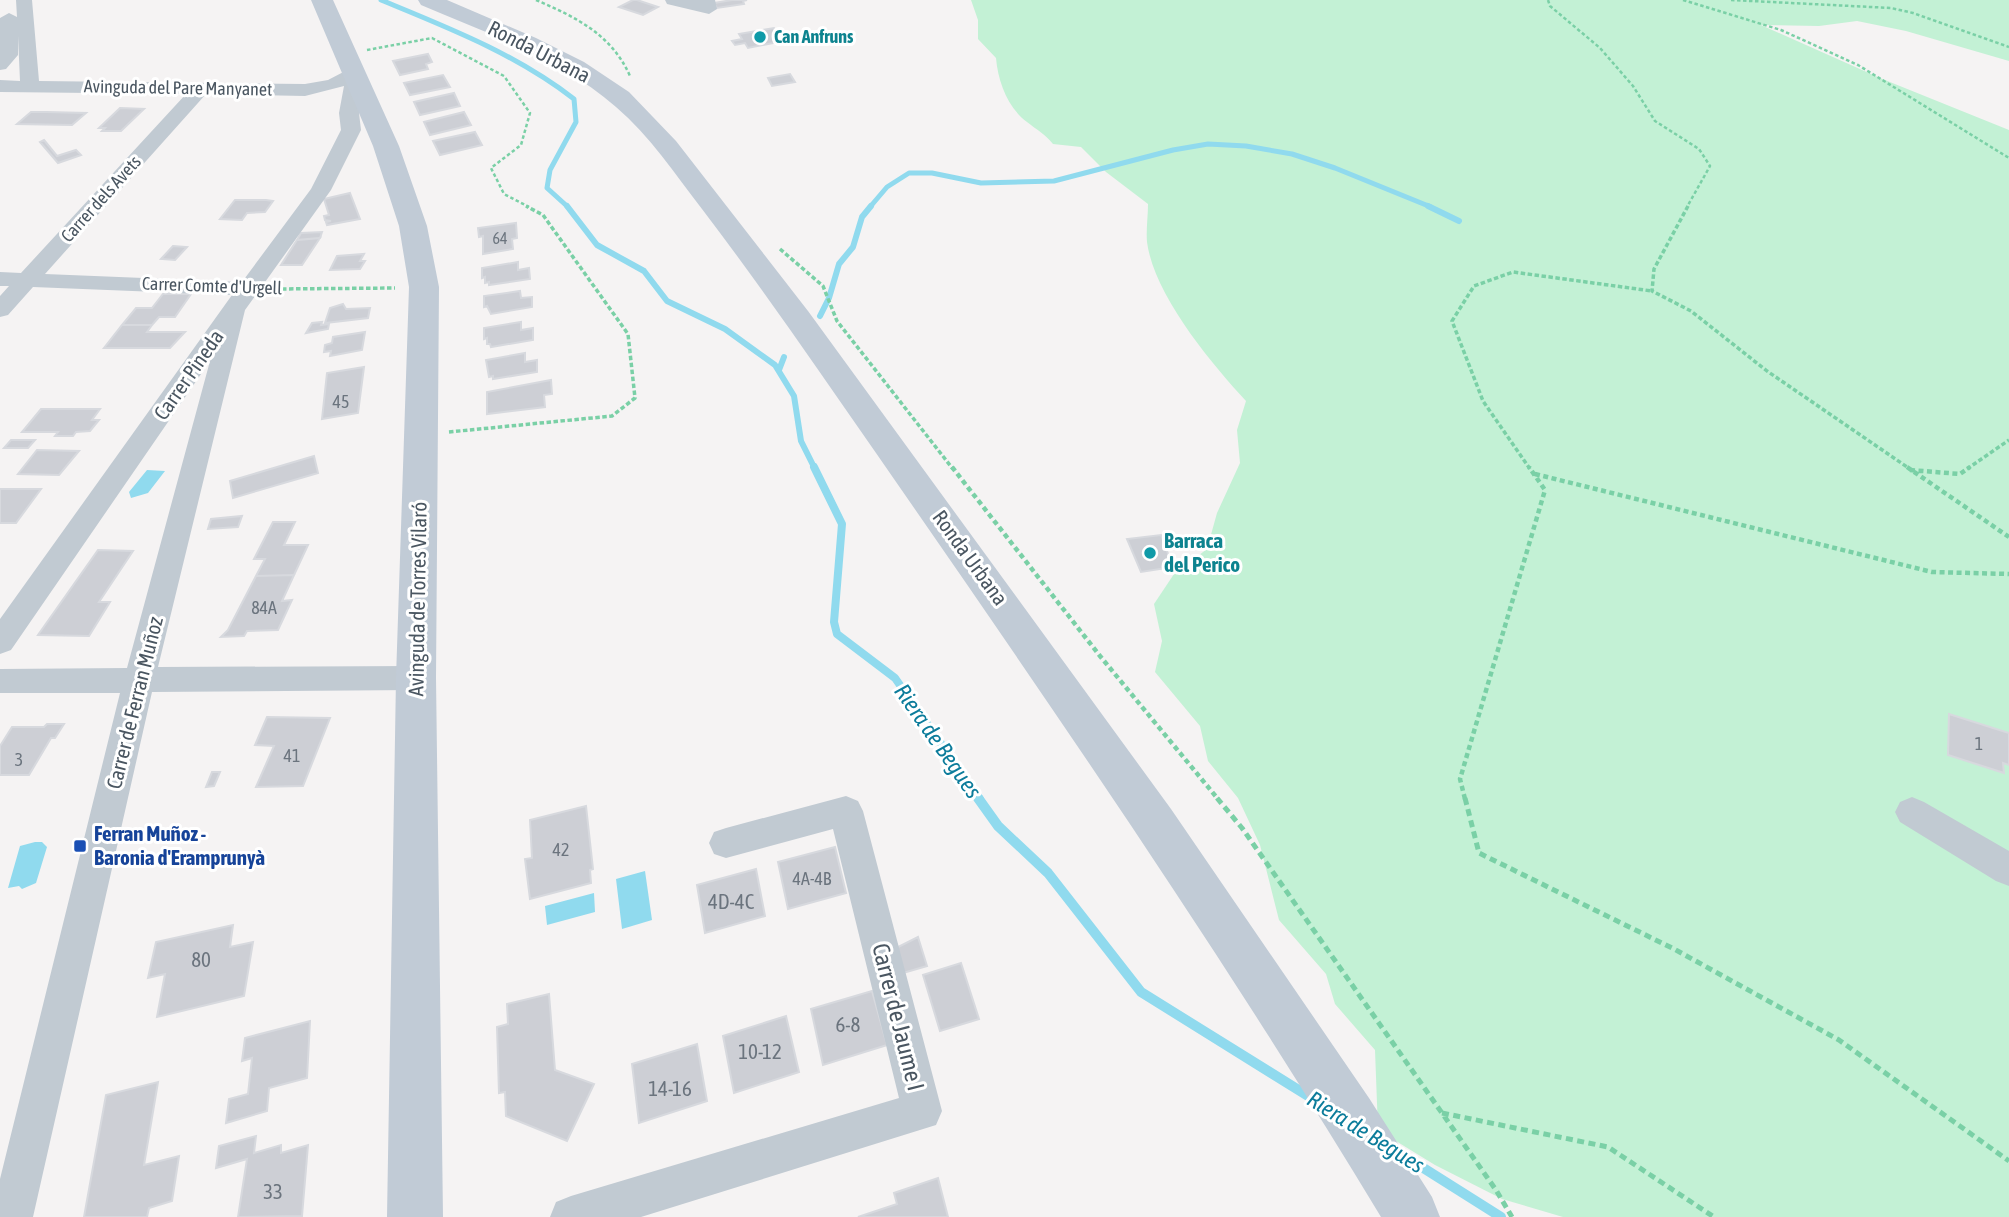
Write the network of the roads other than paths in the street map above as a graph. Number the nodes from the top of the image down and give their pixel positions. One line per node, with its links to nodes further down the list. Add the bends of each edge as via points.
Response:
1 (9, 0): 7 (street, via 9,55)
2 (24, 0): 10 (street)
3 (322, 0): 8 (main road, Avinguda de Torres Vilaró)
4 (429, 0): 26 (main road, Ronda Urbana, via 577,67 619,96 656,134 777,290 985,579 1266,984)
5 (673, 0): 6 (street, via 709,9)
6 (707, 0)
7 (0, 65)
8 (351, 75): 11 (street, Avinguda del Pare Manyanet, via 304,90); 14 (street, Carrer Pineda, via 351,130 344,148 321,190); 17 (main road, Avinguda de Torres Vilaró, via 386,146 413,226 424,287)
9 (0, 86): 10 (street, Avinguda del Pare Manyanet)
10 (30, 87): 11 (street, Avinguda del Pare Manyanet)
11 (202, 88): 13 (street, Carrer dels Avets)
12 (0, 279): 13 (street, Carrer Comte d'Urgell)
13 (29, 279): 14 (street, Carrer Comte d'Urgell); 15 (street, Carrer dels Avets)
14 (242, 300): 16 (street, Carrer Pineda); 18 (street, Carrer de Ferran Muñoz)
15 (0, 310)
16 (0, 642)
17 (416, 678): 18 (street); 24 (main road, Avinguda de Torres Vilaró)
18 (139, 680): 19 (street); 23 (street, Carrer de Ferran Muñoz)
19 (0, 681)
20 (1912, 812): 22 (street)
21 (726, 843): 25 (street, Carrer de Jaume I, via 846,811 922,1111)
22 (2009, 870)
23 (12, 1217)
24 (415, 1217)
25 (571, 1217)
26 (1412, 1217)

